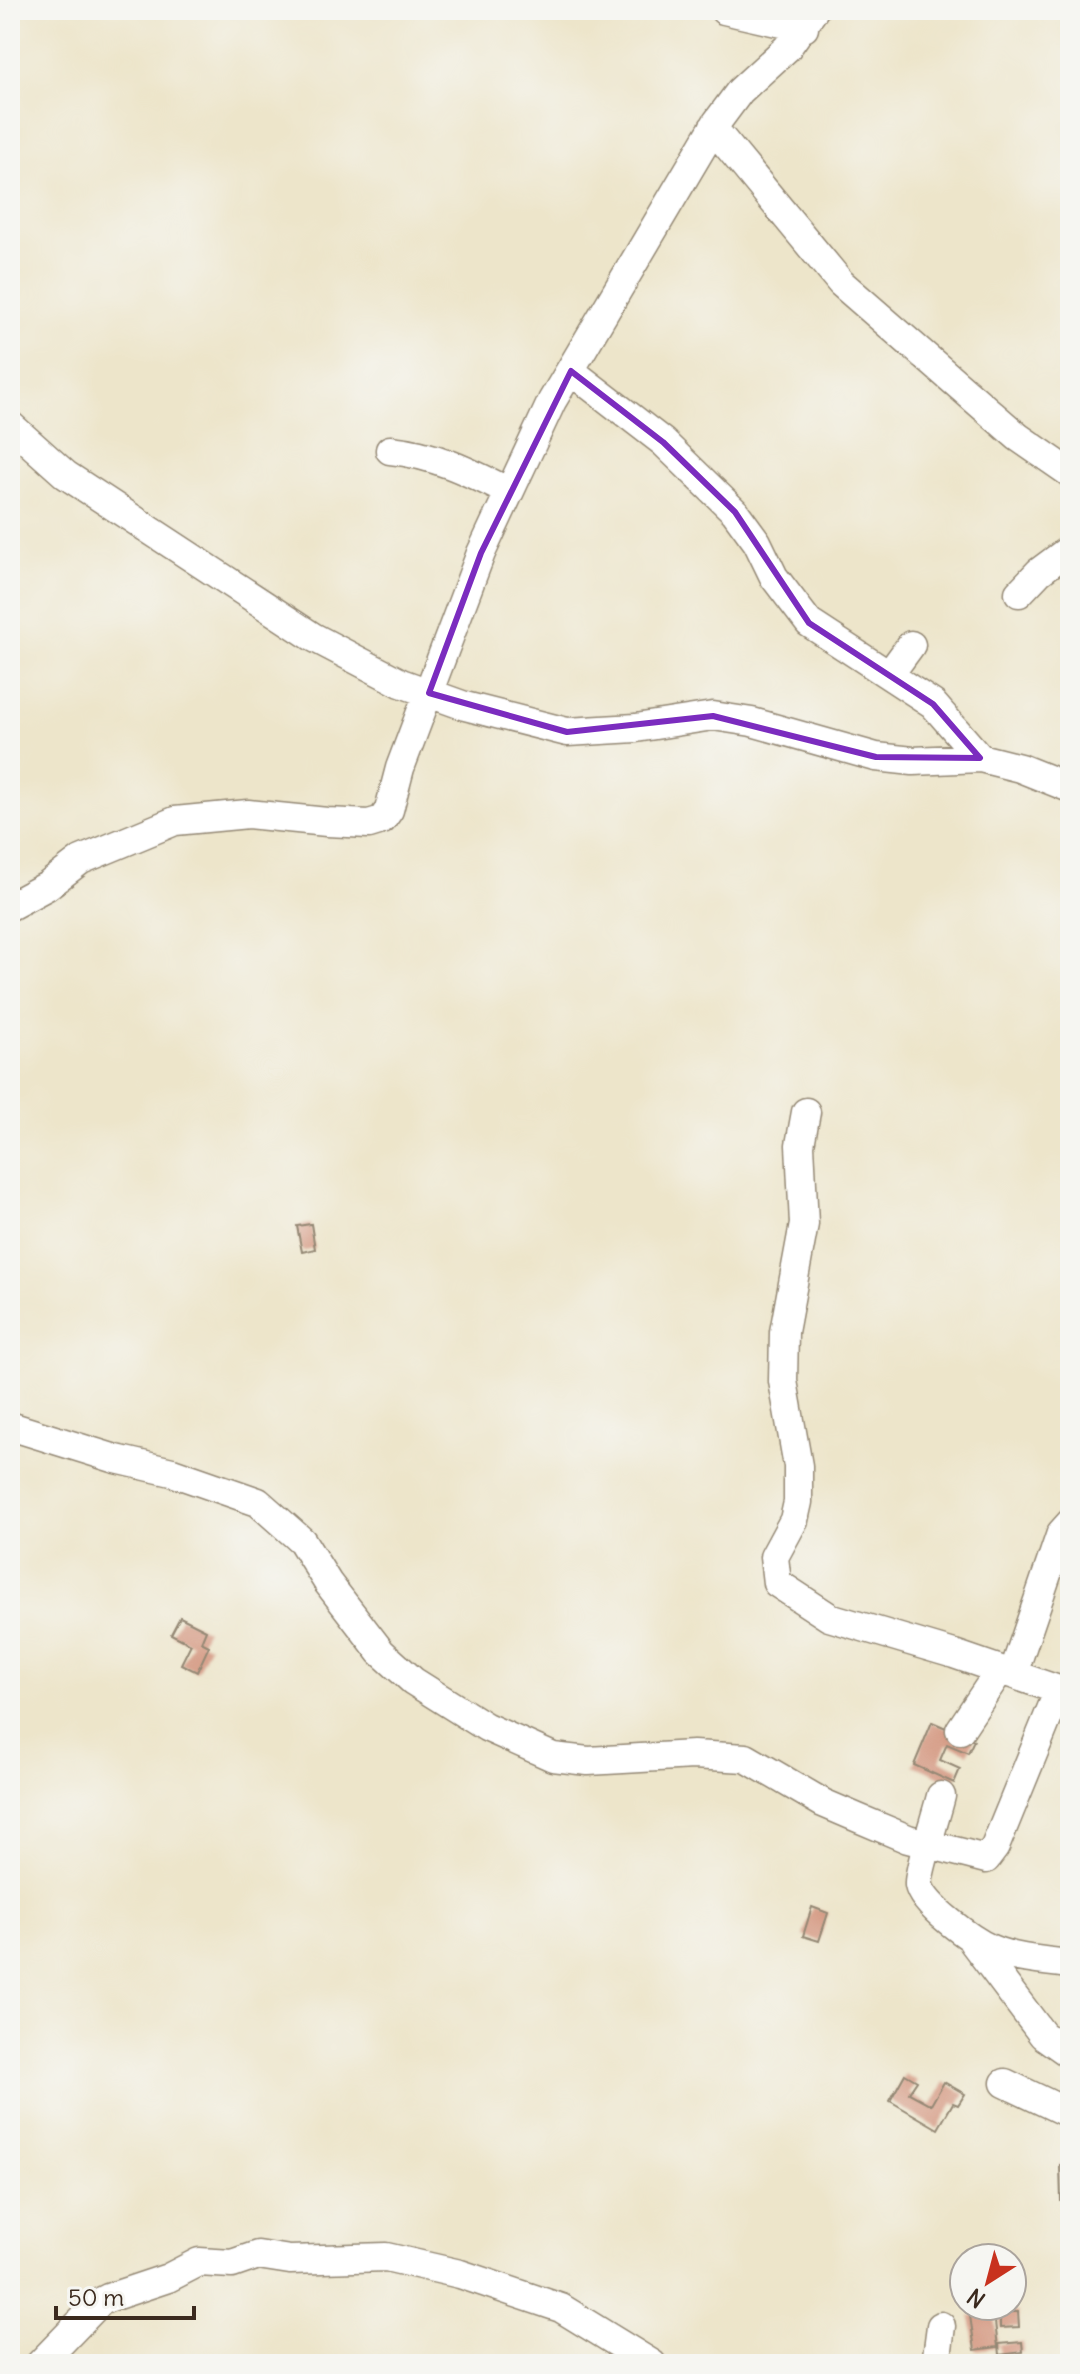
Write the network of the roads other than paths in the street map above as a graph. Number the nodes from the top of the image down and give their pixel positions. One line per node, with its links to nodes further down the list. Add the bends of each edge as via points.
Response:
1 (724, 10): 2 (street)
2 (809, 19): 3 (street, via 774,62 740,91)
3 (713, 128): 4 (street); 7 (street, via 841,283 1018,437)
4 (571, 371): 8 (street); 12 (street, via 663,442 735,512 809,623)
5 (10, 425): 13 (street, via 66,475 313,637 349,659)
6 (390, 450): 8 (street, via 458,466)
7 (1070, 473)
8 (509, 492): 13 (street)
9 (1070, 549): 10 (street)
10 (1019, 593)
11 (911, 645): 12 (street)
12 (889, 675): 14 (street, via 933,704)
13 (429, 693): 14 (street, via 567,732 713,716 876,757); 16 (street, via 382,820 369,824 248,814 175,821 81,860)
14 (980, 758): 15 (street)
15 (1070, 788)
16 (10, 906)
17 (806, 1112): 20 (street, via 800,1145 804,1224 784,1332 783,1368 798,1466 798,1502 774,1557 777,1583 829,1617)
18 (10, 1426): 24 (street, via 258,1502 302,1541 381,1652 413,1681 512,1739 553,1757 588,1761 746,1758 823,1803)
19 (1070, 1523): 20 (street, via 1061,1533)
20 (1006, 1672): 21 (street); 22 (street)
21 (1064, 1692): 24 (street, via 990,1855 979,1860)
22 (960, 1730)
23 (941, 1796): 24 (street)
24 (930, 1844): 25 (street, via 919,1869 919,1887 940,1914)
25 (965, 1932): 26 (street, via 994,1950); 27 (street, via 1043,2035)
26 (1070, 1964)
27 (1070, 2054)
28 (1005, 2083): 29 (street)
29 (1070, 2114)
30 (941, 2326): 33 (street)
31 (40, 2364): 32 (street, via 108,2298 168,2278 189,2265 232,2264 258,2255 290,2260 386,2257 460,2274 572,2313)
32 (652, 2364)
33 (936, 2364)

